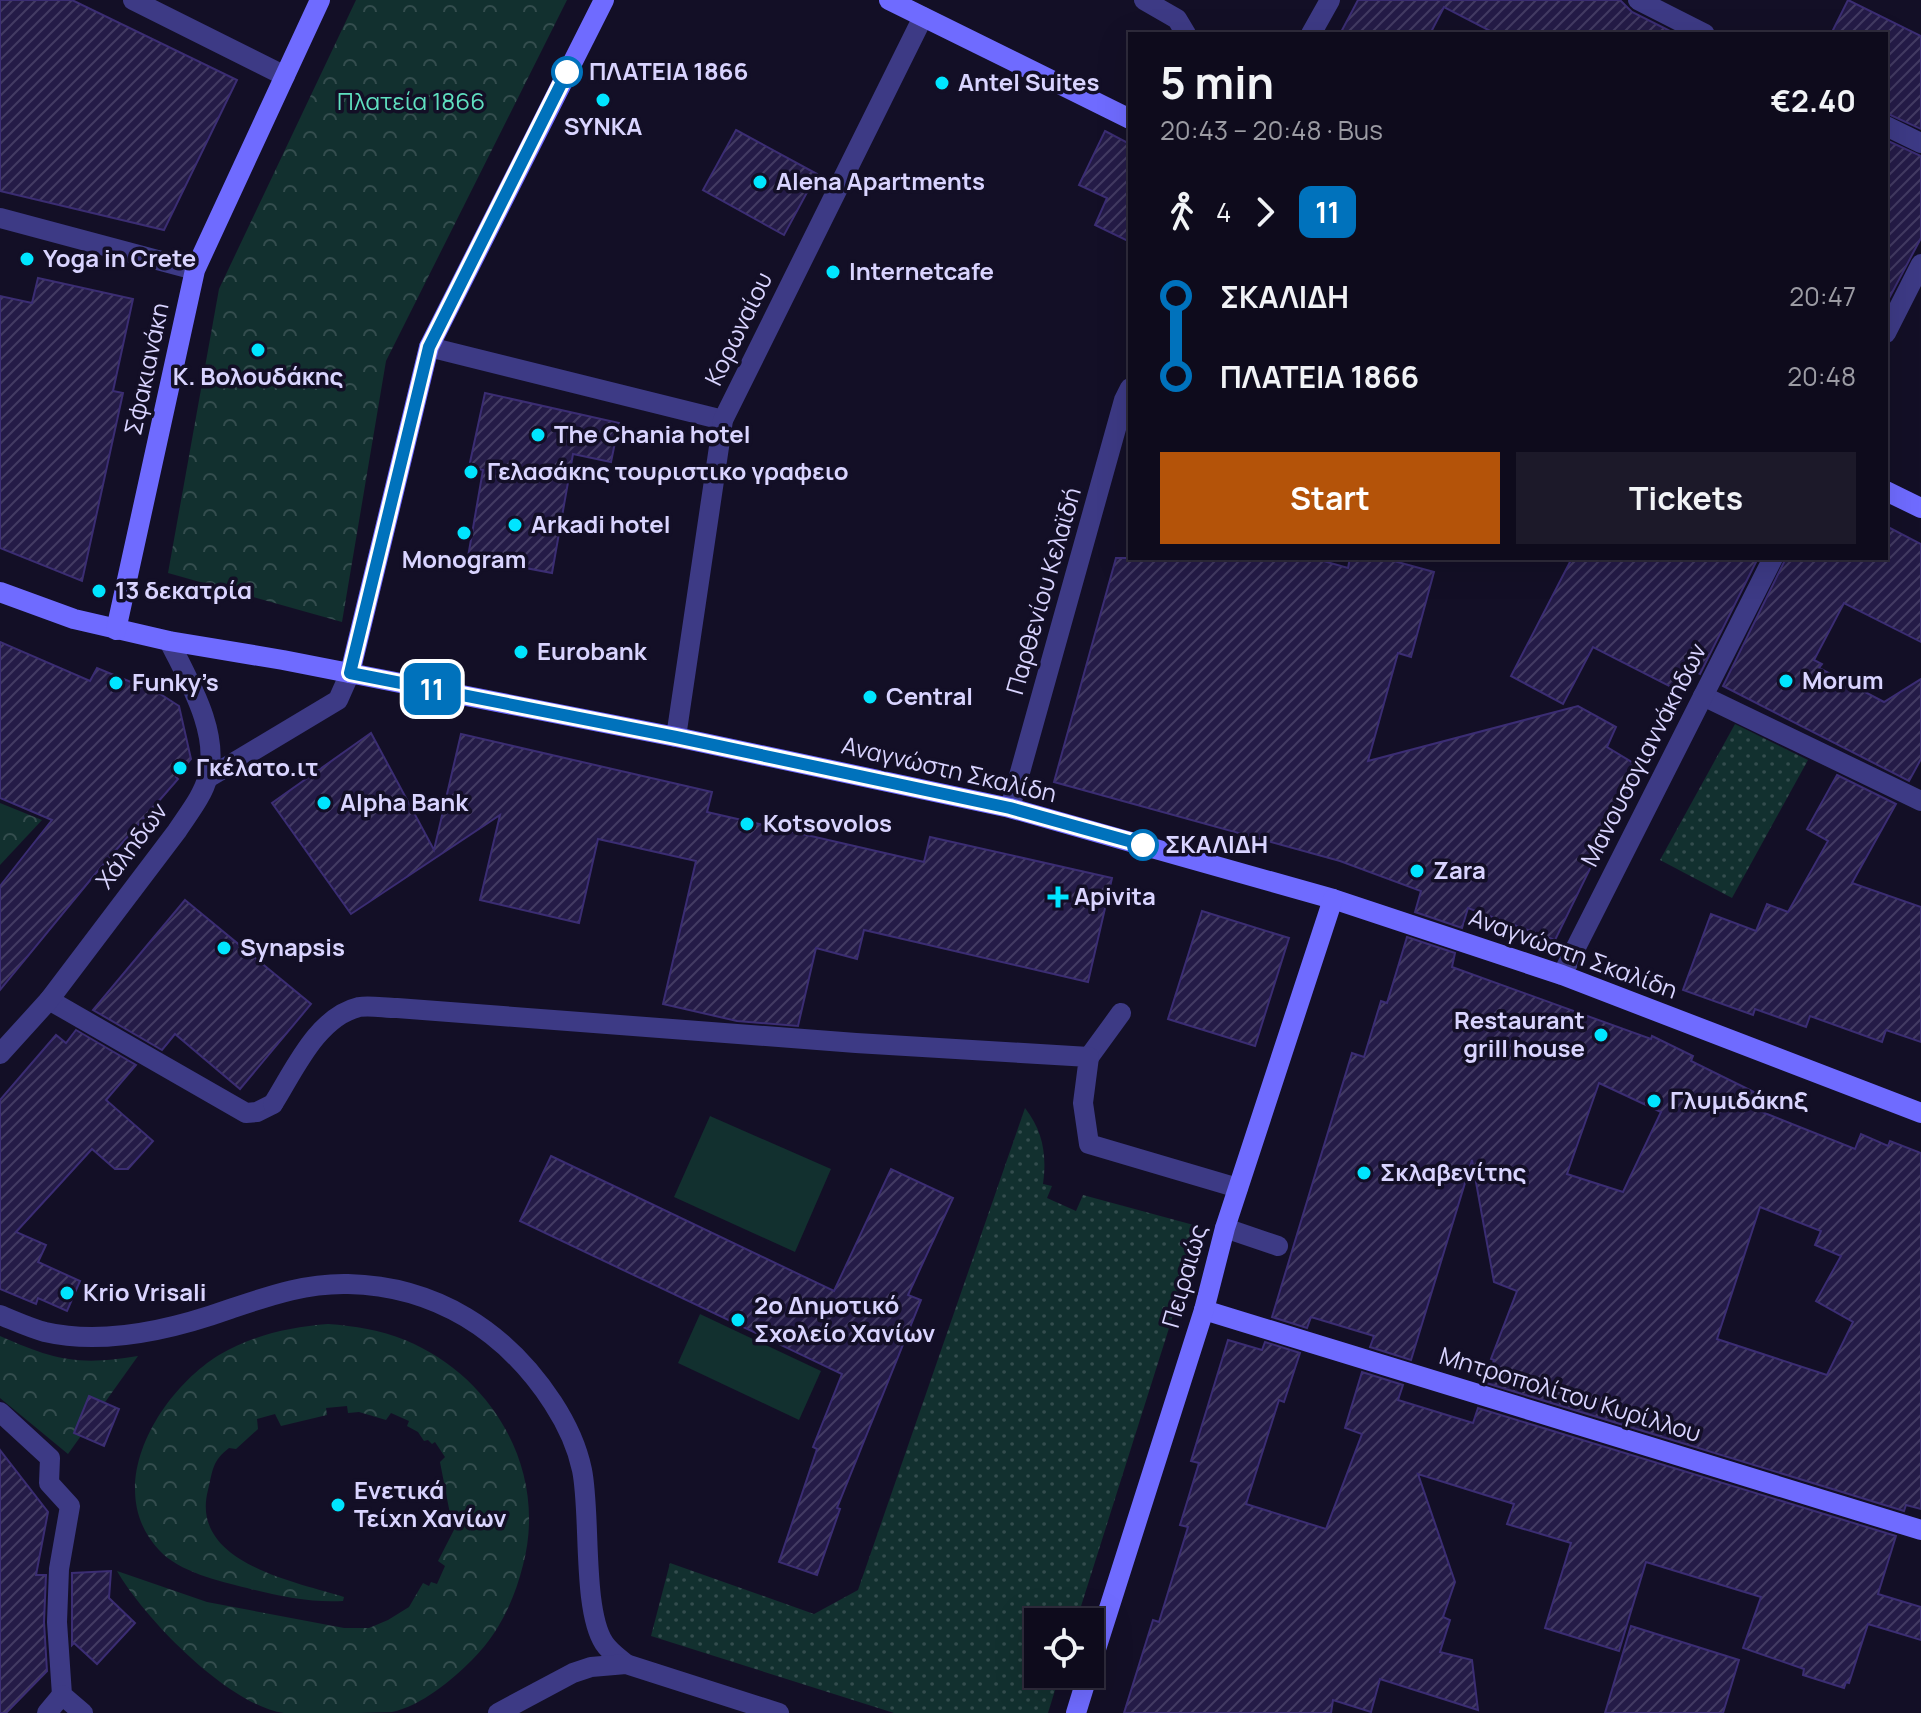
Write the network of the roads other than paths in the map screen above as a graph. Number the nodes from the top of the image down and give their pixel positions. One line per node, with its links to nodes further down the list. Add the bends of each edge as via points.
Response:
1 (133, 0): 12 (street)
2 (320, 0): 12 (street, Σφακιανάκη)
3 (604, 0): 20 (street)
4 (889, 0): 8 (street)
5 (1144, 0): 9 (street, via 1177,19)
6 (1330, 0): 10 (street)
7 (1638, 0): 11 (street)
8 (923, 17): 13 (street); 22 (street, Κορωναίου)
9 (1185, 32)
10 (1312, 32)
11 (1701, 32)
12 (285, 76): 18 (street, Σφακιανάκη)
13 (1128, 118)
14 (1888, 127): 15 (street)
15 (1921, 143)
16 (0, 218): 18 (street)
17 (1921, 264): 19 (street)
18 (195, 270): 27 (street, Σφακιανάκη)
19 (1888, 329)
20 (429, 347): 22 (street); 29 (street)
21 (1128, 392): 34 (street, Παρθενίου Κελαϊδή)
22 (723, 420): 31 (street, Κορωναίου)
23 (1888, 492): 24 (street)
24 (1921, 508)
25 (1772, 560): 30 (street, Μανουσογιαννάκηδων)
26 (0, 592): 27 (street, Αναγνώστη Σκαλίδη)
27 (116, 630): 28 (street, Αναγνώστη Σκαλίδη)
28 (169, 641): 29 (street, Αναγνώστη Σκαλίδη); 32 (street, Χάληδων, via 208,728)
29 (350, 673): 31 (street, Αναγνώστη Σκαλίδη); 32 (street, via 338,700)
30 (1703, 696): 33 (street); 36 (street, Μανουσογιαννάκηδων)
31 (676, 737): 34 (street, Αναγνώστη Σκαλίδη)
32 (208, 778): 37 (street, Χάληδων, via 177,831)
33 (1921, 801)
34 (1010, 808): 35 (street, Αναγνώστη Σκαλίδη)
35 (1333, 899): 36 (street, Αναγνώστη Σκαλίδη); 42 (street, Πειραιώς)
36 (1562, 975): 41 (street, Αναγνώστη Σκαλίδη)
37 (49, 1000): 39 (street, Χάληδων); 40 (street, via 246,1113 273,1104 320,1033 359,1007)
38 (1121, 1013): 40 (street)
39 (0, 1054)
40 (1089, 1057): 42 (street, via 1083,1103 1089,1144)
41 (1921, 1113)
42 (1238, 1188): 43 (street, Πειραιώς)
43 (1225, 1228): 44 (street); 45 (street, Πειραιώς)
44 (1278, 1246)
45 (1204, 1310): 48 (street, Μητροπολίτου Κυρίλλου); 49 (street, Πειραιώς)
46 (0, 1315): 50 (street, via 58,1334 115,1334 196,1320 302,1287 343,1284 403,1292 461,1313 525,1363 569,1432 582,1470 594,1617 604,1644)
47 (0, 1412): 52 (street, via 50,1458 49,1483 70,1506 59,1569)
48 (1921, 1530)
49 (1104, 1624)
50 (626, 1664): 55 (street, via 573,1673); 56 (street)
51 (1084, 1688): 57 (street, Πειραιώς)
52 (62, 1695): 53 (street); 54 (street)
53 (47, 1713)
54 (83, 1713)
55 (498, 1713)
56 (779, 1713)
57 (1076, 1713)

